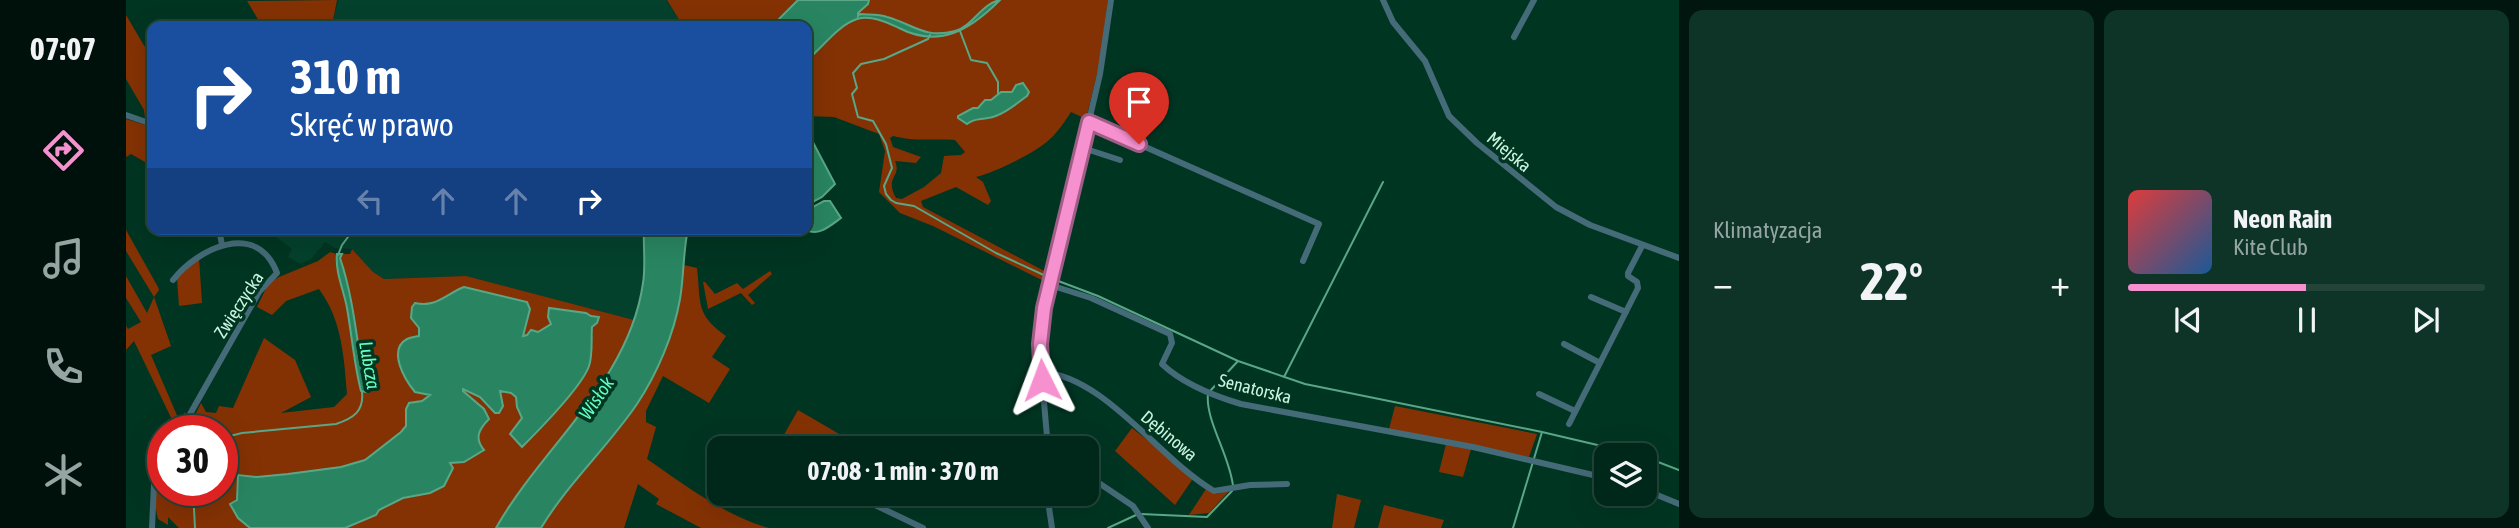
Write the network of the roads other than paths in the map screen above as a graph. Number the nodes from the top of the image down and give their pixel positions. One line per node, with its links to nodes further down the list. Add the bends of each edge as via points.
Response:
1 (1111, 0): 7 (street)
2 (1383, 0): 12 (street, Miejska, via 1393,22 1425,61 1457,126 1548,202)
3 (1534, 0): 4 (street)
4 (1514, 37)
5 (126, 115): 6 (street)
6 (147, 122)
7 (1089, 122): 8 (street); 14 (street, via 1319,224)
8 (1083, 148): 9 (street); 16 (street)
9 (1120, 160)
10 (220, 235): 11 (street)
11 (222, 246): 15 (street, via 208,250); 24 (street, Zwięczycka, via 253,245 270,258 277,273 259,292)
12 (1642, 246): 13 (street, Miejska); 18 (street, via 1628,273 1638,285)
13 (1679, 258)
14 (1303, 261)
15 (173, 280)
16 (1050, 285): 21 (street, via 1042,321); 27 (street, Senatorska, via 1170,334 1172,343 1162,364 1209,393 1241,404)
17 (1591, 297): 18 (street)
18 (1626, 312): 20 (street)
19 (1564, 344): 20 (street)
20 (1600, 363): 23 (street)
21 (1041, 372): 26 (street); 29 (street, Dębinowa, via 1088,389 1214,491)
22 (1539, 394): 23 (street)
23 (1575, 411): 25 (street)
24 (189, 415)
25 (1569, 425)
26 (1047, 436)
27 (1594, 475)
28 (1099, 483): 38 (street, via 1128,502)
29 (1287, 484)
30 (1657, 496): 31 (street)
31 (1679, 504)
32 (153, 506): 35 (street)
33 (877, 506): 36 (street)
34 (1049, 506): 37 (street)
35 (152, 528)
36 (923, 528)
37 (1052, 528)
38 (1148, 528)

